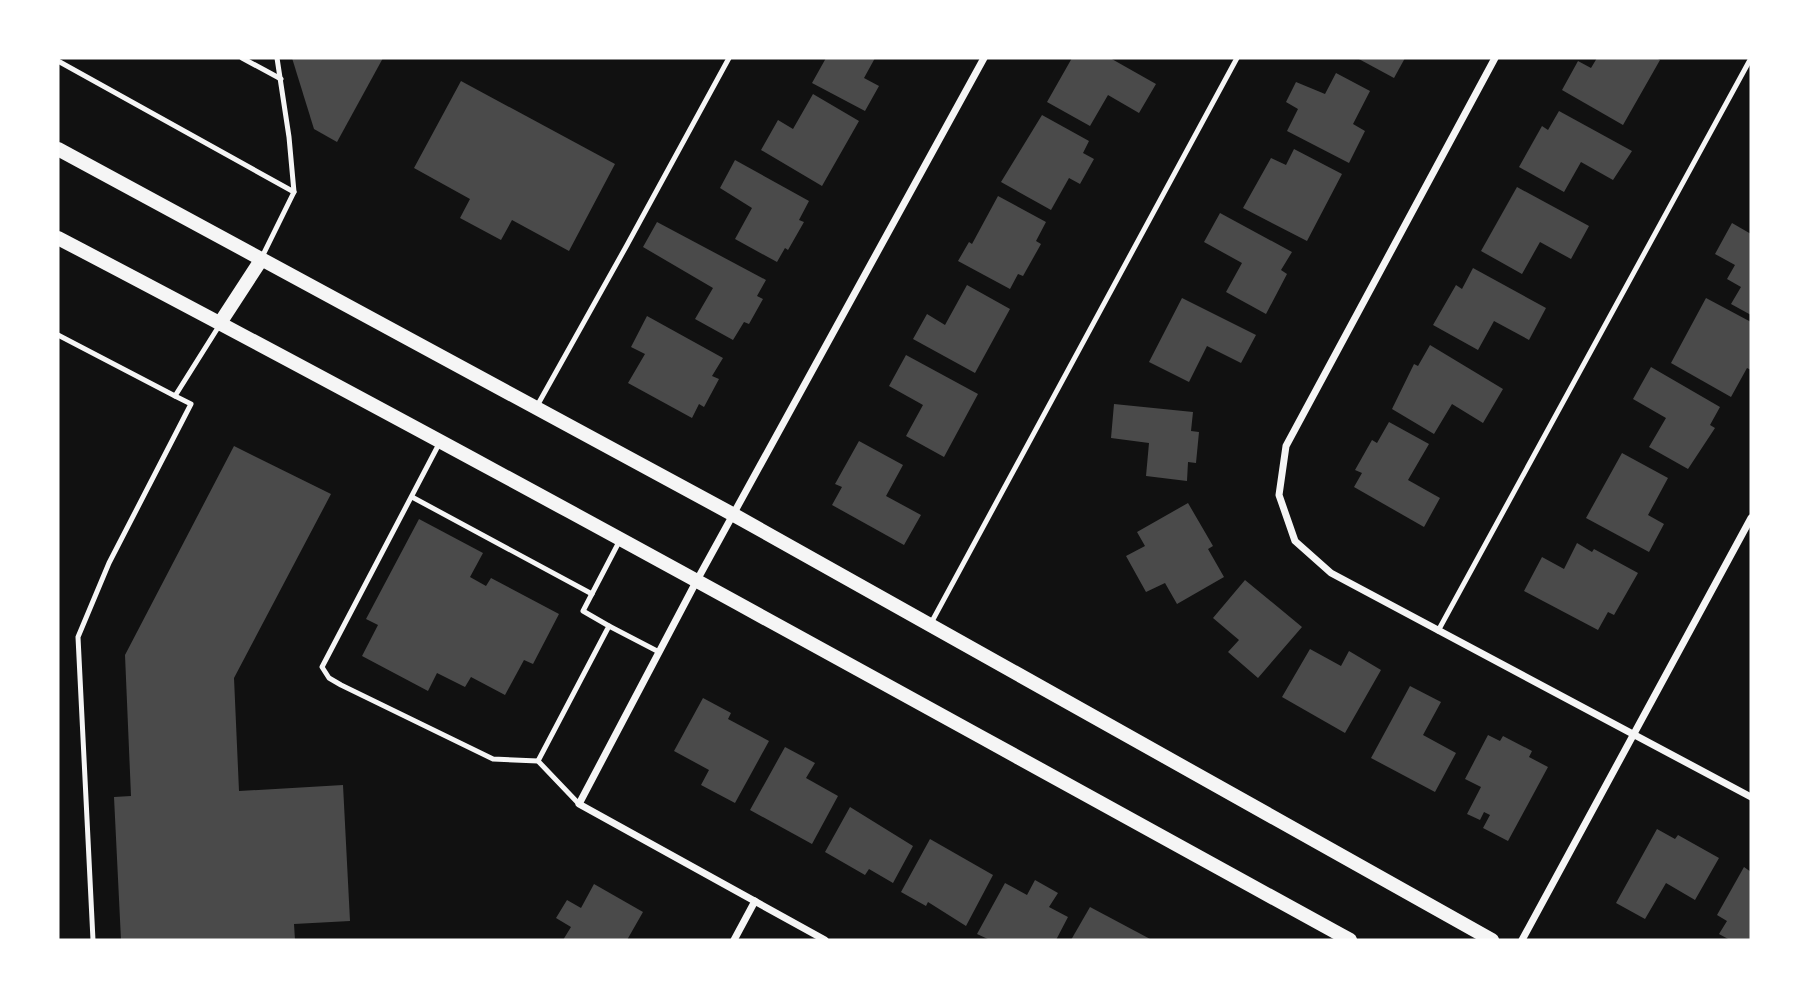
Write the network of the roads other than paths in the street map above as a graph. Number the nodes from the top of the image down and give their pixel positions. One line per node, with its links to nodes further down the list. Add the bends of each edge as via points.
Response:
1 (242, 58): 9 (lane)
2 (277, 58): 9 (lane)
3 (729, 58): 17 (lane)
4 (984, 58): 20 (street)
5 (1237, 58): 25 (lane)
6 (1495, 58): 27 (street, via 1286,446 1279,495 1294,541 1331,573)
7 (1751, 58): 27 (lane)
8 (58, 61): 11 (lane)
9 (281, 79): 11 (lane)
10 (58, 149): 13 (main road)
11 (294, 192): 13 (lane)
12 (58, 237): 14 (main road)
13 (261, 260): 14 (main road); 17 (main road)
14 (220, 323): 16 (lane); 18 (main road)
15 (58, 335): 16 (lane)
16 (175, 396): 34 (lane, via 191,404 108,563 78,637)
17 (536, 408): 20 (main road)
18 (440, 442): 19 (lane); 22 (main road)
19 (412, 497): 24 (lane); 30 (lane, via 322,667 341,685 493,759)
20 (734, 515): 23 (street); 25 (main road)
21 (1751, 518): 29 (street)
22 (620, 540): 23 (main road); 24 (lane)
23 (696, 582): 28 (street); 37 (main road)
24 (592, 594): 26 (lane, via 583,611)
25 (930, 625): 38 (main road)
26 (609, 626): 28 (lane); 30 (lane)
27 (1438, 631): 29 (street)
28 (659, 652): 32 (street)
29 (1635, 734): 31 (street); 39 (street)
30 (538, 761): 32 (lane)
31 (1751, 797)
32 (579, 804): 33 (street)
33 (755, 901): 35 (street); 36 (street)
34 (93, 940)
35 (734, 940)
36 (825, 940)
37 (1350, 940)
38 (1492, 940)
39 (1522, 940)

